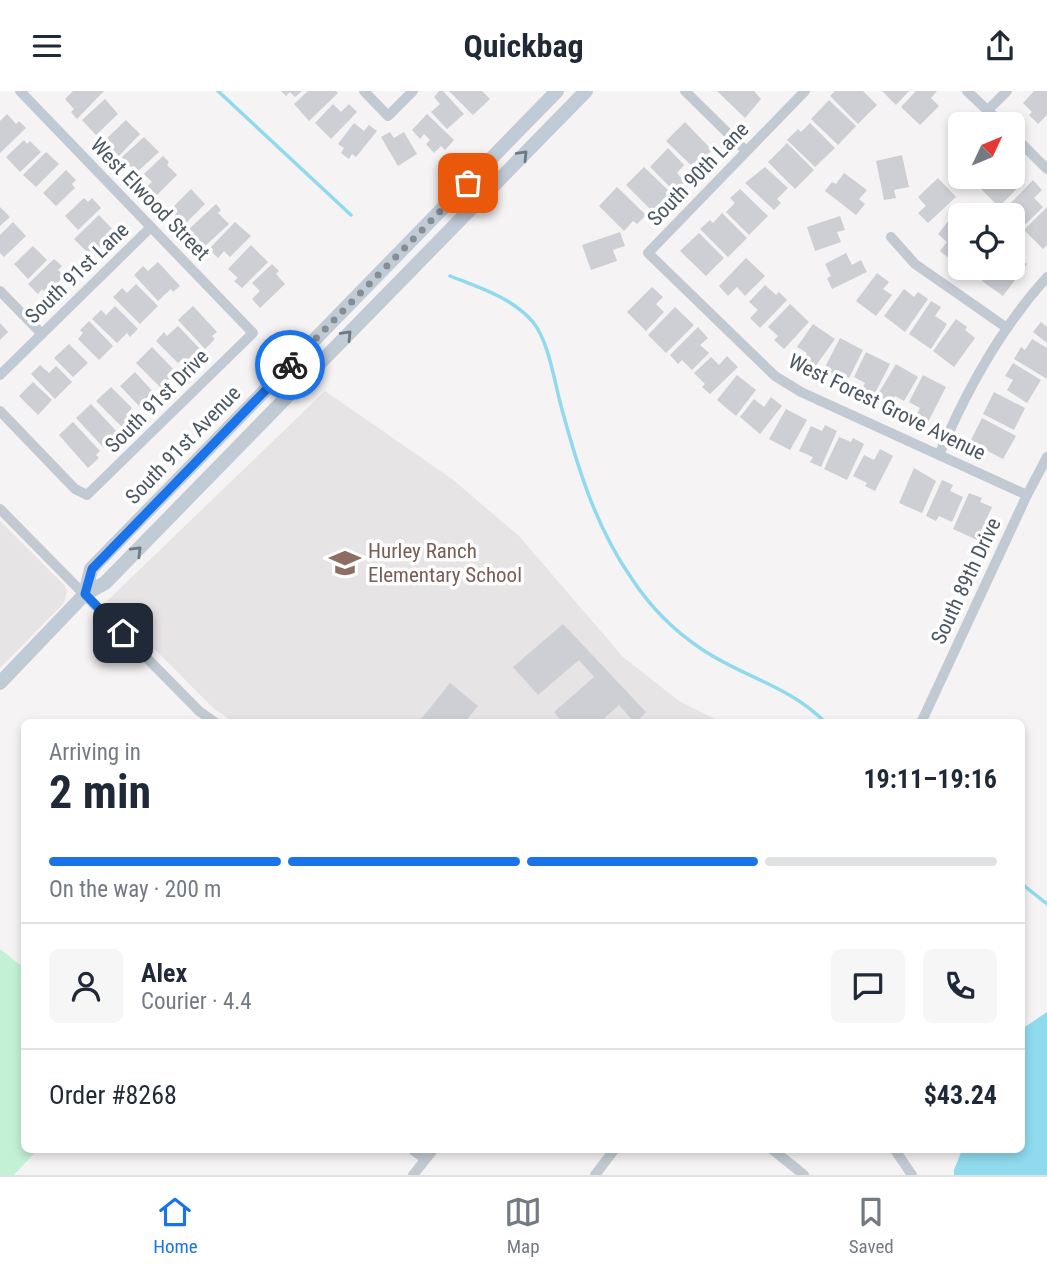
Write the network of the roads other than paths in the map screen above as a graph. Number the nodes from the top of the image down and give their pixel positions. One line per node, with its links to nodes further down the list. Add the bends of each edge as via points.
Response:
1 (20, 91): 14 (street, West Elwood Street)
2 (364, 91): 3 (street, via 388,116)
3 (413, 91)
4 (557, 91): 28 (main road, South 91st Avenue, via 92,569)
5 (586, 91): 28 (main road, South 91st Avenue, one-way to 5, via 105,583)
6 (685, 91): 12 (street)
7 (805, 91): 12 (street, South 90th Lane)
8 (967, 91): 10 (street)
9 (1007, 91): 10 (street)
10 (988, 110)
11 (1026, 148): 13 (street)
12 (746, 151): 16 (street, South 90th Lane)
13 (1047, 169)
14 (151, 227): 20 (street, West Elwood Street); 21 (street, South 91st Lane)
15 (891, 237): 19 (street, via 915,264)
16 (648, 253): 24 (street, West Forest Grove Avenue, via 775,376)
17 (1047, 277): 19 (street)
18 (0, 291): 21 (street)
19 (1007, 328): 24 (street, via 975,378)
20 (253, 333): 23 (street, South 91st Drive, via 87,495 75,489)
21 (42, 334): 22 (street, South 91st Lane)
22 (0, 375)
23 (0, 411)
24 (939, 455): 26 (street, West Forest Grove Avenue)
25 (1047, 457): 26 (street, South 89th Drive)
26 (1027, 495): 31 (street, South 89th Drive)
27 (0, 509): 28 (street)
28 (85, 594): 29 (main road, South 91st Avenue); 30 (street)
29 (0, 683)
30 (210, 719)
31 (923, 719)
32 (417, 1153): 37 (street)
33 (431, 1153): 37 (street)
34 (612, 1153): 38 (street)
35 (777, 1153): 41 (street)
36 (897, 1153): 42 (street)
37 (425, 1160): 39 (street)
38 (598, 1171): 40 (street)
39 (413, 1175)
40 (612, 1175)
41 (804, 1175)
42 (912, 1175)

